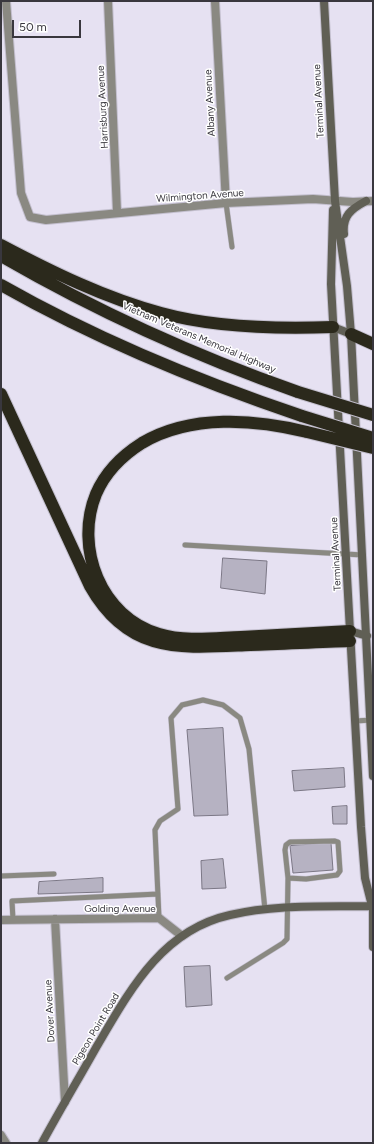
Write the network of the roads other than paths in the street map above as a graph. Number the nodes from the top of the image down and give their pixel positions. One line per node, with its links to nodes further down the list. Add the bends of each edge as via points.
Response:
1 (6, 1): 8 (street, Wilmington Avenue, via 21,193 30,217 46,220)
2 (108, 1): 8 (street, Harrisburg Avenue)
3 (215, 1): 7 (street, Albany Avenue)
4 (324, 1): 5 (main road, Terminal Avenue)
5 (335, 201): 6 (street, Wilmington Avenue); 7 (street, Wilmington Avenue, via 313,199); 13 (main road, Terminal Avenue); 14 (main road, Terminal Avenue, via 331,284)
6 (369, 201): 13 (main road, via 352,209 343,225 348,270)
7 (226, 203): 8 (street, Wilmington Avenue); 10 (lane)
8 (117, 212)
9 (1, 245): 14 (highway, via 45,268 116,298 162,313 214,323)
10 (232, 247)
11 (1, 256): 18 (highway, Vietnam Veterans Memorial Highway, bridge, via 73,296 149,333 298,392)
12 (1, 285): 19 (highway, bridge, via 132,351 238,394)
13 (347, 286): 15 (main road, Terminal Avenue)
14 (333, 327): 15 (main road); 22 (main road, Terminal Avenue)
15 (351, 334): 16 (highway); 23 (main road, Terminal Avenue)
16 (373, 344)
17 (1, 394): 24 (highway, via 90,586 105,608 128,628 154,642 185,648)
18 (373, 415)
19 (373, 438)
20 (373, 448): 24 (highway, bridge, via 307,432 259,424 213,423 170,431 143,443 116,464 96,493 89,521 91,561 101,587 119,610 138,625 160,634 197,639)
21 (185, 545): 22 (lane)
22 (346, 555): 23 (lane); 24 (main road, Terminal Avenue)
23 (363, 556): 25 (main road, Terminal Avenue)
24 (350, 636): 25 (main road); 27 (main road, Terminal Avenue)
25 (367, 636): 26 (main road, Terminal Avenue)
26 (372, 720): 27 (lane); 28 (main road, Terminal Avenue)
27 (355, 721): 33 (main road, Terminal Avenue, via 364,870)
28 (373, 776)
29 (54, 874): 30 (lane)
30 (1, 876)
31 (288, 878): 31 (lane, via 285,850 290,842 338,842 340,871 337,875 306,879); 34 (lane)
32 (158, 894): 35 (lane, via 155,830 160,821 178,809 171,718 182,705 203,700 223,705 240,718 249,749); 36 (lane); 39 (lane, via 12,900)
33 (373, 903): 34 (main road); 41 (main road, Terminal Avenue)
34 (287, 908): 35 (main road); 42 (lane, via 287,939)
35 (265, 910): 40 (main road, via 243,912 211,920)
36 (159, 918): 37 (street, Golding Avenue); 40 (street, Golding Avenue)
37 (55, 919): 39 (street, Golding Avenue); 43 (street, Dover Avenue)
38 (1, 920): 39 (street, Golding Avenue)
39 (13, 920)
40 (182, 936): 43 (main road, Pigeon Point Road, via 162,951 138,978)
41 (373, 947)
42 (227, 978)
43 (65, 1102): 46 (main road, Pigeon Point Road)
44 (1, 1135): 45 (street)
45 (6, 1143)
46 (42, 1143)

